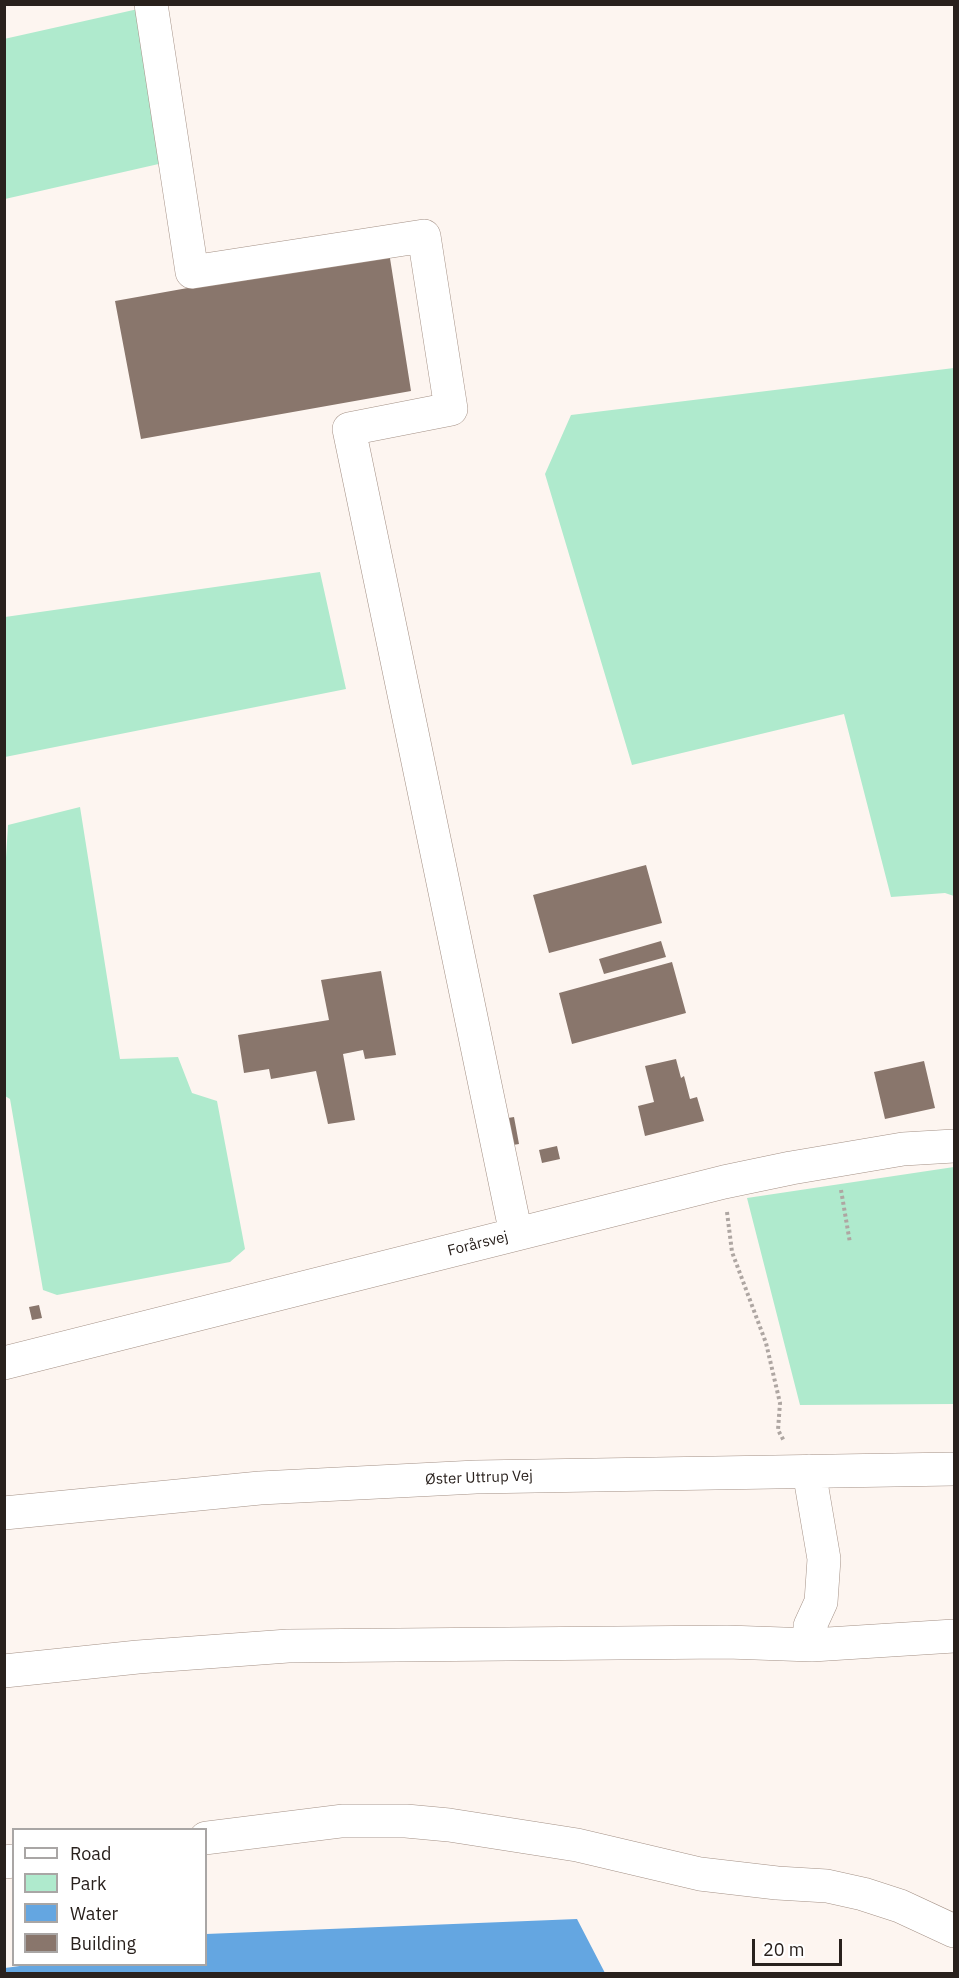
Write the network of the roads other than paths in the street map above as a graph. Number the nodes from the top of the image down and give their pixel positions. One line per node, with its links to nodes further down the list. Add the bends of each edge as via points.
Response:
1 (151, 4): 3 (street, via 192,272 424,236 451,409 349,429)
2 (954, 1146): 3 (street, Forårsvej, via 903,1149 724,1182)
3 (516, 1234): 4 (street, Forårsvej)
4 (4, 1363)
5 (954, 1468): 6 (street, Øster Uttrup Vej)
6 (809, 1471): 7 (street, Øster Uttrup Vej, via 476,1477 271,1487); 9 (street, via 824,1559 821,1602 810,1626)
7 (4, 1513)
8 (954, 1636): 9 (street)
9 (812, 1645): 10 (street, via 727,1642 288,1646)
10 (4, 1671)
11 (207, 1838): 12 (street, via 342,1821 449,1825 577,1845 700,1874 827,1886 900,1906)
12 (954, 1931)

